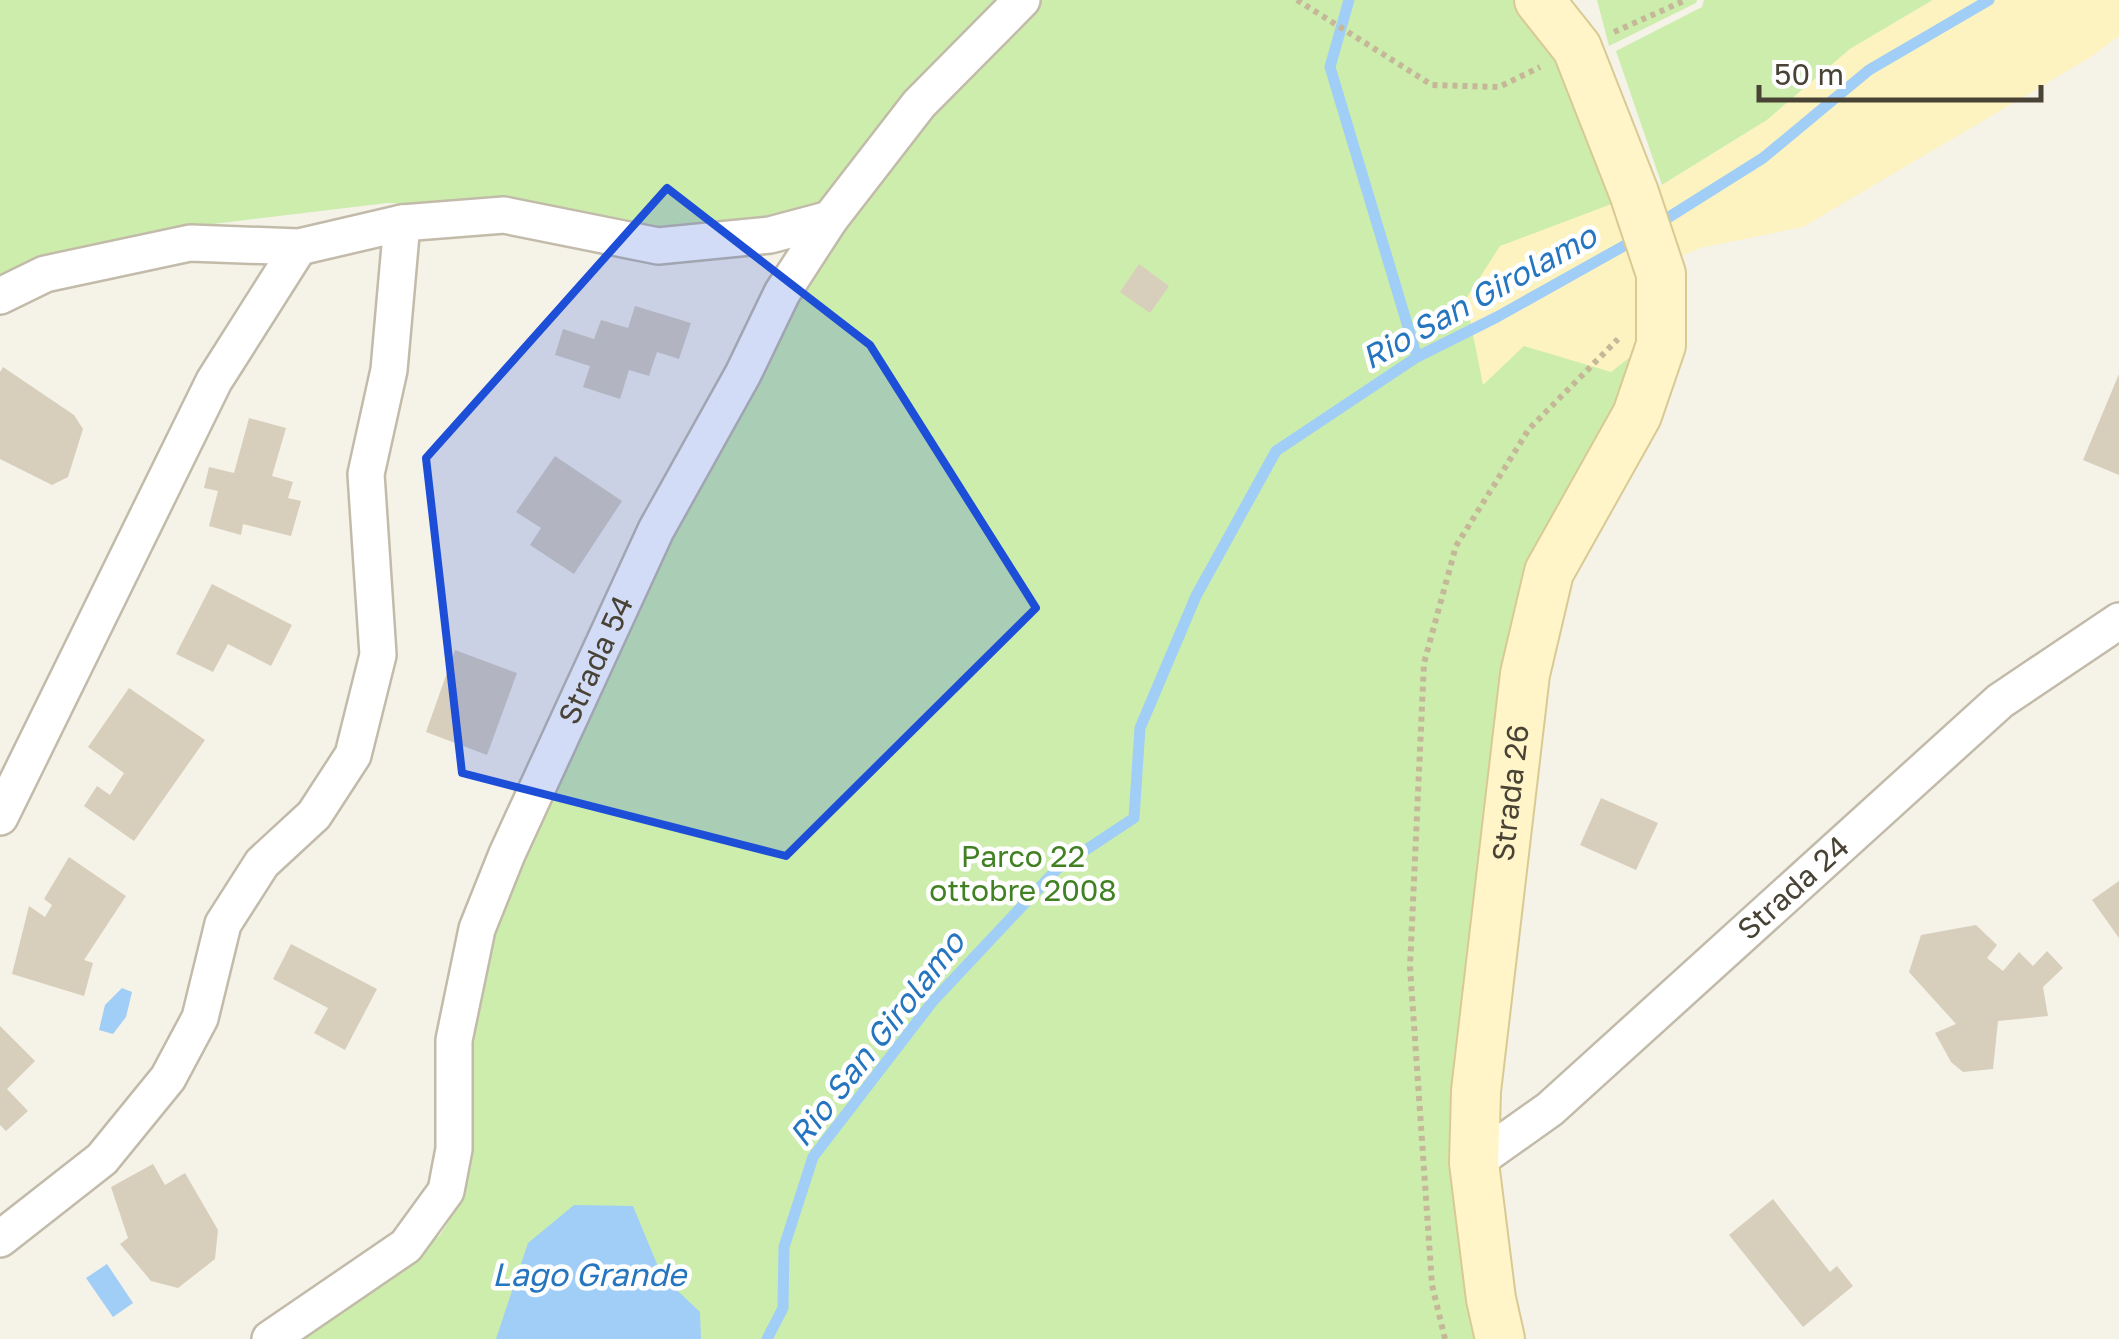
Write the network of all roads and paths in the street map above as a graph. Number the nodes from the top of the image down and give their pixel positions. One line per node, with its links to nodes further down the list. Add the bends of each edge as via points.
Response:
1 (1022, 0): 6 (street, Strada 54, via 919,104)
2 (1297, 0): 5 (path, via 1432,85 1499,87)
3 (1539, 0): 5 (street, Strada 26)
4 (1686, 0): 5 (path)
5 (1577, 48): 9 (street, Strada 26, via 1634,193)
6 (830, 219): 7 (street, via 770,235 658,246 504,215); 15 (street, Strada 54, via 782,292 656,530 506,854 477,929 454,1040 454,1149 446,1191 406,1246)
7 (402, 223): 8 (street); 14 (street, via 389,370 366,474 378,654 354,755 314,815 262,863 223,924 200,1018 168,1078 102,1159)
8 (300, 246): 10 (street, via 190,243 45,274); 12 (street, via 214,381)
9 (1661, 285): 13 (street, Strada 26, via 1661,345 1637,414 1549,572 1525,674 1476,1091); 16 (path, via 1528,430 1456,546 1424,663 1410,967 1432,1285)
10 (0, 296)
11 (2119, 620): 13 (street, Strada 24, via 2000,701 1550,1109)
12 (0, 817)
13 (1474, 1163): 17 (street, Strada 26)
14 (0, 1239)
15 (270, 1339)
16 (1444, 1339)
17 (1500, 1339)

